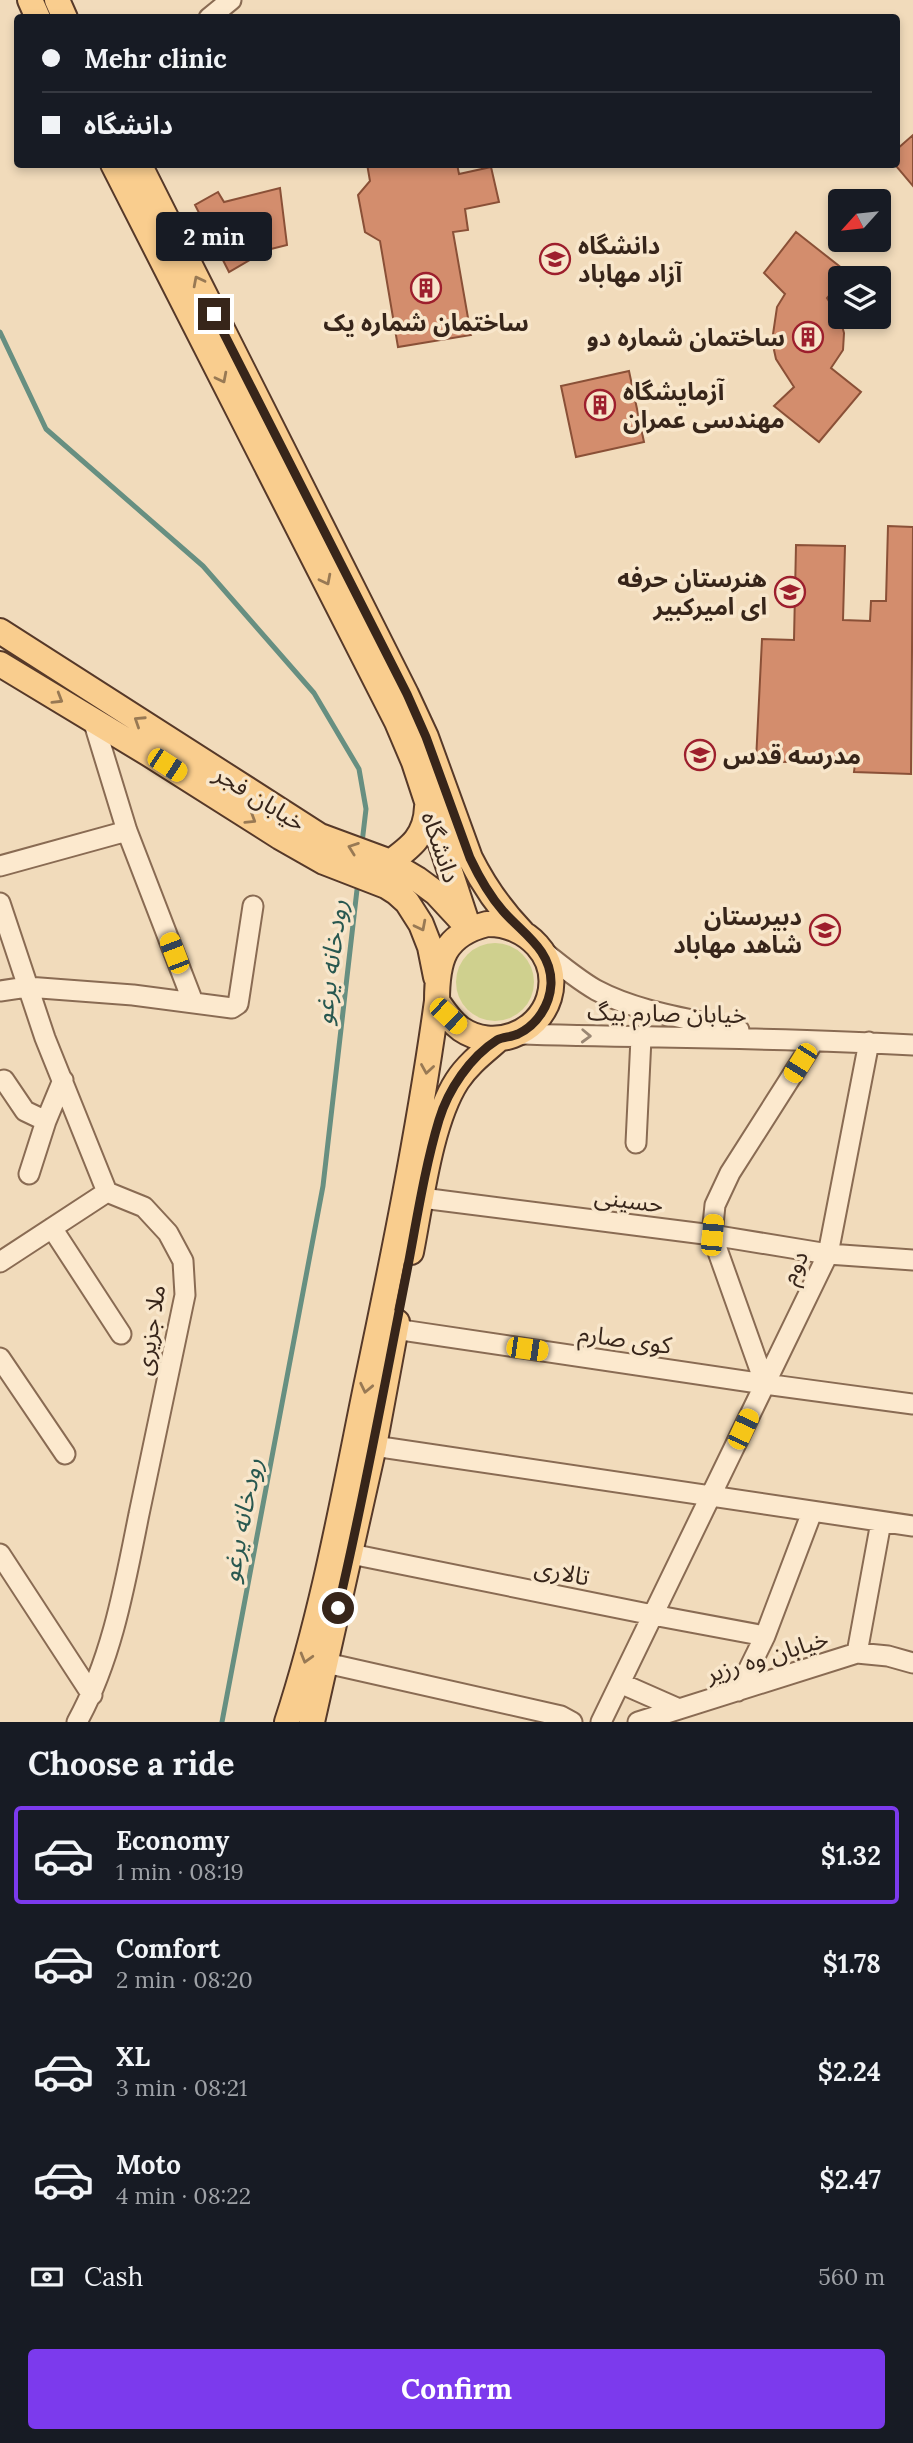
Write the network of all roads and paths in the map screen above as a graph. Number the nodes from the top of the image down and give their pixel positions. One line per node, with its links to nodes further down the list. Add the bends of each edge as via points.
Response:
1 (115, 168): 8 (main road, دانشگاه, one-way to 8, via 397,722)
2 (141, 168): 15 (main road, دانشگاه, one-way to 2, via 474,867 407,694)
3 (0, 631): 11 (main road, خیابان فجر, one-way to 3, via 320,836)
4 (0, 664): 5 (main road, خیابان فجر)
5 (27, 680): 6 (street); 7 (main road, خیابان فجر, one-way to 7)
6 (0, 683)
7 (93, 720): 9 (street); 11 (main road, خیابان فجر, one-way to 11, via 324,862)
8 (427, 807): 11 (main road, via 423,832); 14 (main road, دانشگاه)
9 (127, 831): 10 (street); 20 (street)
10 (0, 866)
11 (387, 870): 14 (main road, via 428,887); 18 (main road, one-way to 18, via 421,924 430,947)
12 (0, 903): 17 (street)
13 (253, 906): 20 (street, via 238,1004 232,1008)
14 (469, 929): 15 (main road, via 496,924); 18 (main road, via 446,949 439,962)
15 (522, 932): 16 (main road)
16 (541, 949): 21 (main road, via 551,981 549,997 532,1025); 23 (street, خیابان صارم بیگ, via 597,990 633,1006)
17 (27, 986): 19 (street); 20 (street); 28 (street)
18 (436, 989): 21 (main road, via 448,1016 462,1030 480,1038); 62 (main road, one-way to 62, via 428,1064 394,1252 326,1586)
19 (0, 991)
20 (193, 1002)
21 (508, 1037): 22 (street, خیابان صارم بیگ, one-way to 22); 33 (main road, via 477,1058 448,1098)
22 (641, 1038): 23 (street, خیابان صارم بیگ); 30 (street)
23 (774, 1038): 24 (street, خیابان صارم بیگ)
24 (814, 1041): 25 (street, خیابان صارم بیگ); 35 (street, via 730,1173 715,1205)
25 (869, 1042): 26 (street, خیابان صارم بیگ); 36 (street, دوم)
26 (913, 1045)
27 (4, 1080): 29 (street, via 25,1111)
28 (63, 1080): 29 (street); 32 (street)
29 (46, 1121): 31 (street)
30 (636, 1143)
31 (29, 1174)
32 (107, 1192): 34 (street); 59 (street, ملا جزیری, via 144,1207 168,1233 183,1261 185,1296 131,1552)
33 (422, 1198): 35 (street, حسینی); 39 (main road)
34 (52, 1228): 38 (street); 40 (street)
35 (712, 1235): 36 (street, حسینی); 42 (street)
36 (828, 1254): 37 (street, حسینی); 42 (street, دوم)
37 (913, 1260)
38 (0, 1262)
39 (395, 1329): 42 (street, کوی صارم); 44 (main road)
40 (121, 1334)
41 (0, 1358): 45 (street)
42 (765, 1384): 43 (street, کوی صارم); 46 (street, دوم)
43 (913, 1404)
44 (374, 1447): 46 (street); 51 (main road)
45 (65, 1454)
46 (711, 1495): 47 (street); 52 (street, دوم)
47 (812, 1513): 48 (street); 53 (street)
48 (881, 1522): 49 (street); 54 (street)
49 (913, 1526)
50 (0, 1554): 59 (street)
51 (351, 1554): 52 (street, تالاری); 56 (main road)
52 (653, 1615): 53 (street, تالاری); 57 (street, دوم)
53 (765, 1636): 58 (street)
54 (857, 1653): 55 (street, خیابان وه رزیر); 58 (street, خیابان وه رزیر)
55 (913, 1662)
56 (326, 1663): 63 (main road); 64 (street)
57 (621, 1683): 60 (street); 65 (street, دوم)
58 (738, 1691): 60 (street, خیابان وه رزیر)
59 (92, 1695): 61 (street, ملا جزیری)
60 (679, 1709): 66 (street, خیابان وه رزیر)
61 (77, 1722)
62 (287, 1722)
63 (312, 1722)
64 (572, 1722)
65 (601, 1722)
66 (638, 1722)

